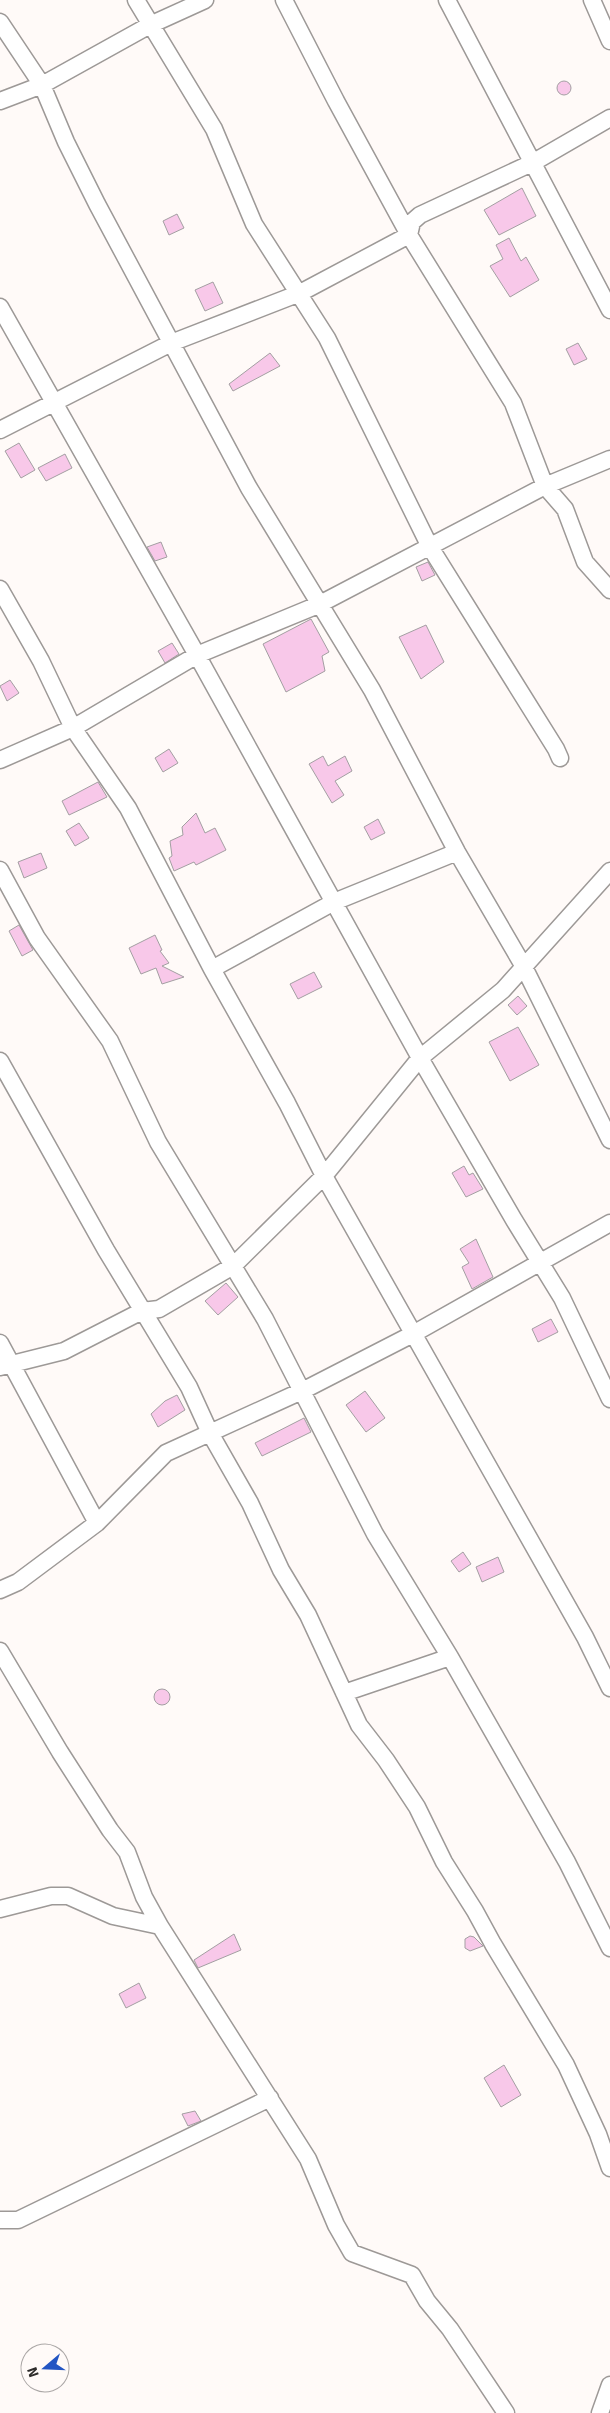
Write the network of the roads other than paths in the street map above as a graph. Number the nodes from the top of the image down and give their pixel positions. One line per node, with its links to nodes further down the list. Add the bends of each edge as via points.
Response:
1 (136, 0): 7 (street)
2 (205, 0): 7 (street)
3 (284, 0): 13 (street)
4 (447, 0): 12 (street)
5 (592, 0): 8 (street)
6 (0, 22): 9 (street)
7 (150, 25): 9 (street); 14 (street, via 214,129 254,224)
8 (610, 41)
9 (42, 85): 10 (street); 17 (street, via 97,204)
10 (0, 101)
11 (610, 118): 12 (street)
12 (534, 162): 13 (street, via 420,214 412,222); 16 (street)
13 (409, 235): 14 (street); 21 (street, via 513,403)
14 (300, 294): 17 (street); 22 (street, via 327,338)
15 (0, 307): 18 (street)
16 (610, 310)
17 (171, 343): 18 (street); 25 (street, via 249,488)
18 (54, 404): 19 (street); 26 (street)
19 (0, 430)
20 (610, 458): 21 (street)
21 (546, 486): 22 (street); 24 (street, via 565,509 585,562)
22 (430, 547): 25 (street); 28 (street)
23 (0, 589): 27 (street, via 41,661)
24 (610, 590)
25 (318, 605): 26 (street); 30 (street, via 372,690)
26 (198, 655): 27 (street); 33 (street)
27 (73, 728): 29 (street); 35 (street, via 128,808)
28 (560, 758)
29 (0, 760)
30 (457, 852): 33 (street); 34 (street)
31 (0, 870): 42 (street, via 37,938 100,1024 158,1142)
32 (610, 871): 34 (street)
33 (334, 902): 35 (street); 36 (street)
34 (524, 967): 36 (street, via 504,990); 38 (street)
35 (212, 969): 39 (street)
36 (420, 1058): 39 (street); 41 (street)
37 (0, 1061): 43 (street)
38 (610, 1140)
39 (324, 1176): 42 (street); 44 (street)
40 (610, 1223): 41 (street)
41 (541, 1263): 44 (street); 48 (street, via 562,1298)
42 (233, 1266): 43 (street, via 178,1300 159,1309); 47 (street)
43 (142, 1311): 46 (street, via 64,1350); 49 (street, via 173,1358)
44 (413, 1334): 47 (street); 54 (street, via 585,1637)
45 (0, 1343): 46 (street)
46 (6, 1365): 50 (street)
47 (304, 1390): 49 (street); 53 (street, via 375,1534)
48 (610, 1399)
49 (210, 1433): 50 (street, via 166,1453); 55 (street, via 308,1615)
50 (98, 1523): 51 (street, via 18,1582)
51 (0, 1590)
52 (0, 1651): 57 (street, via 60,1752 127,1852 144,1897)
53 (450, 1657): 55 (street); 58 (street, via 567,1862)
54 (610, 1688)
55 (344, 1693): 60 (street, via 359,1726 417,1807 444,1862 566,2066)
56 (0, 1909): 57 (street, via 51,1896 68,1896 112,1916)
57 (160, 1926): 59 (street)
58 (610, 1948)
59 (270, 2098): 61 (street, via 18,2220); 63 (street, via 308,2159 336,2225 352,2252 412,2275)
60 (610, 2168)
61 (0, 2220)
62 (610, 2385): 64 (street)
63 (506, 2413)
64 (600, 2413)

